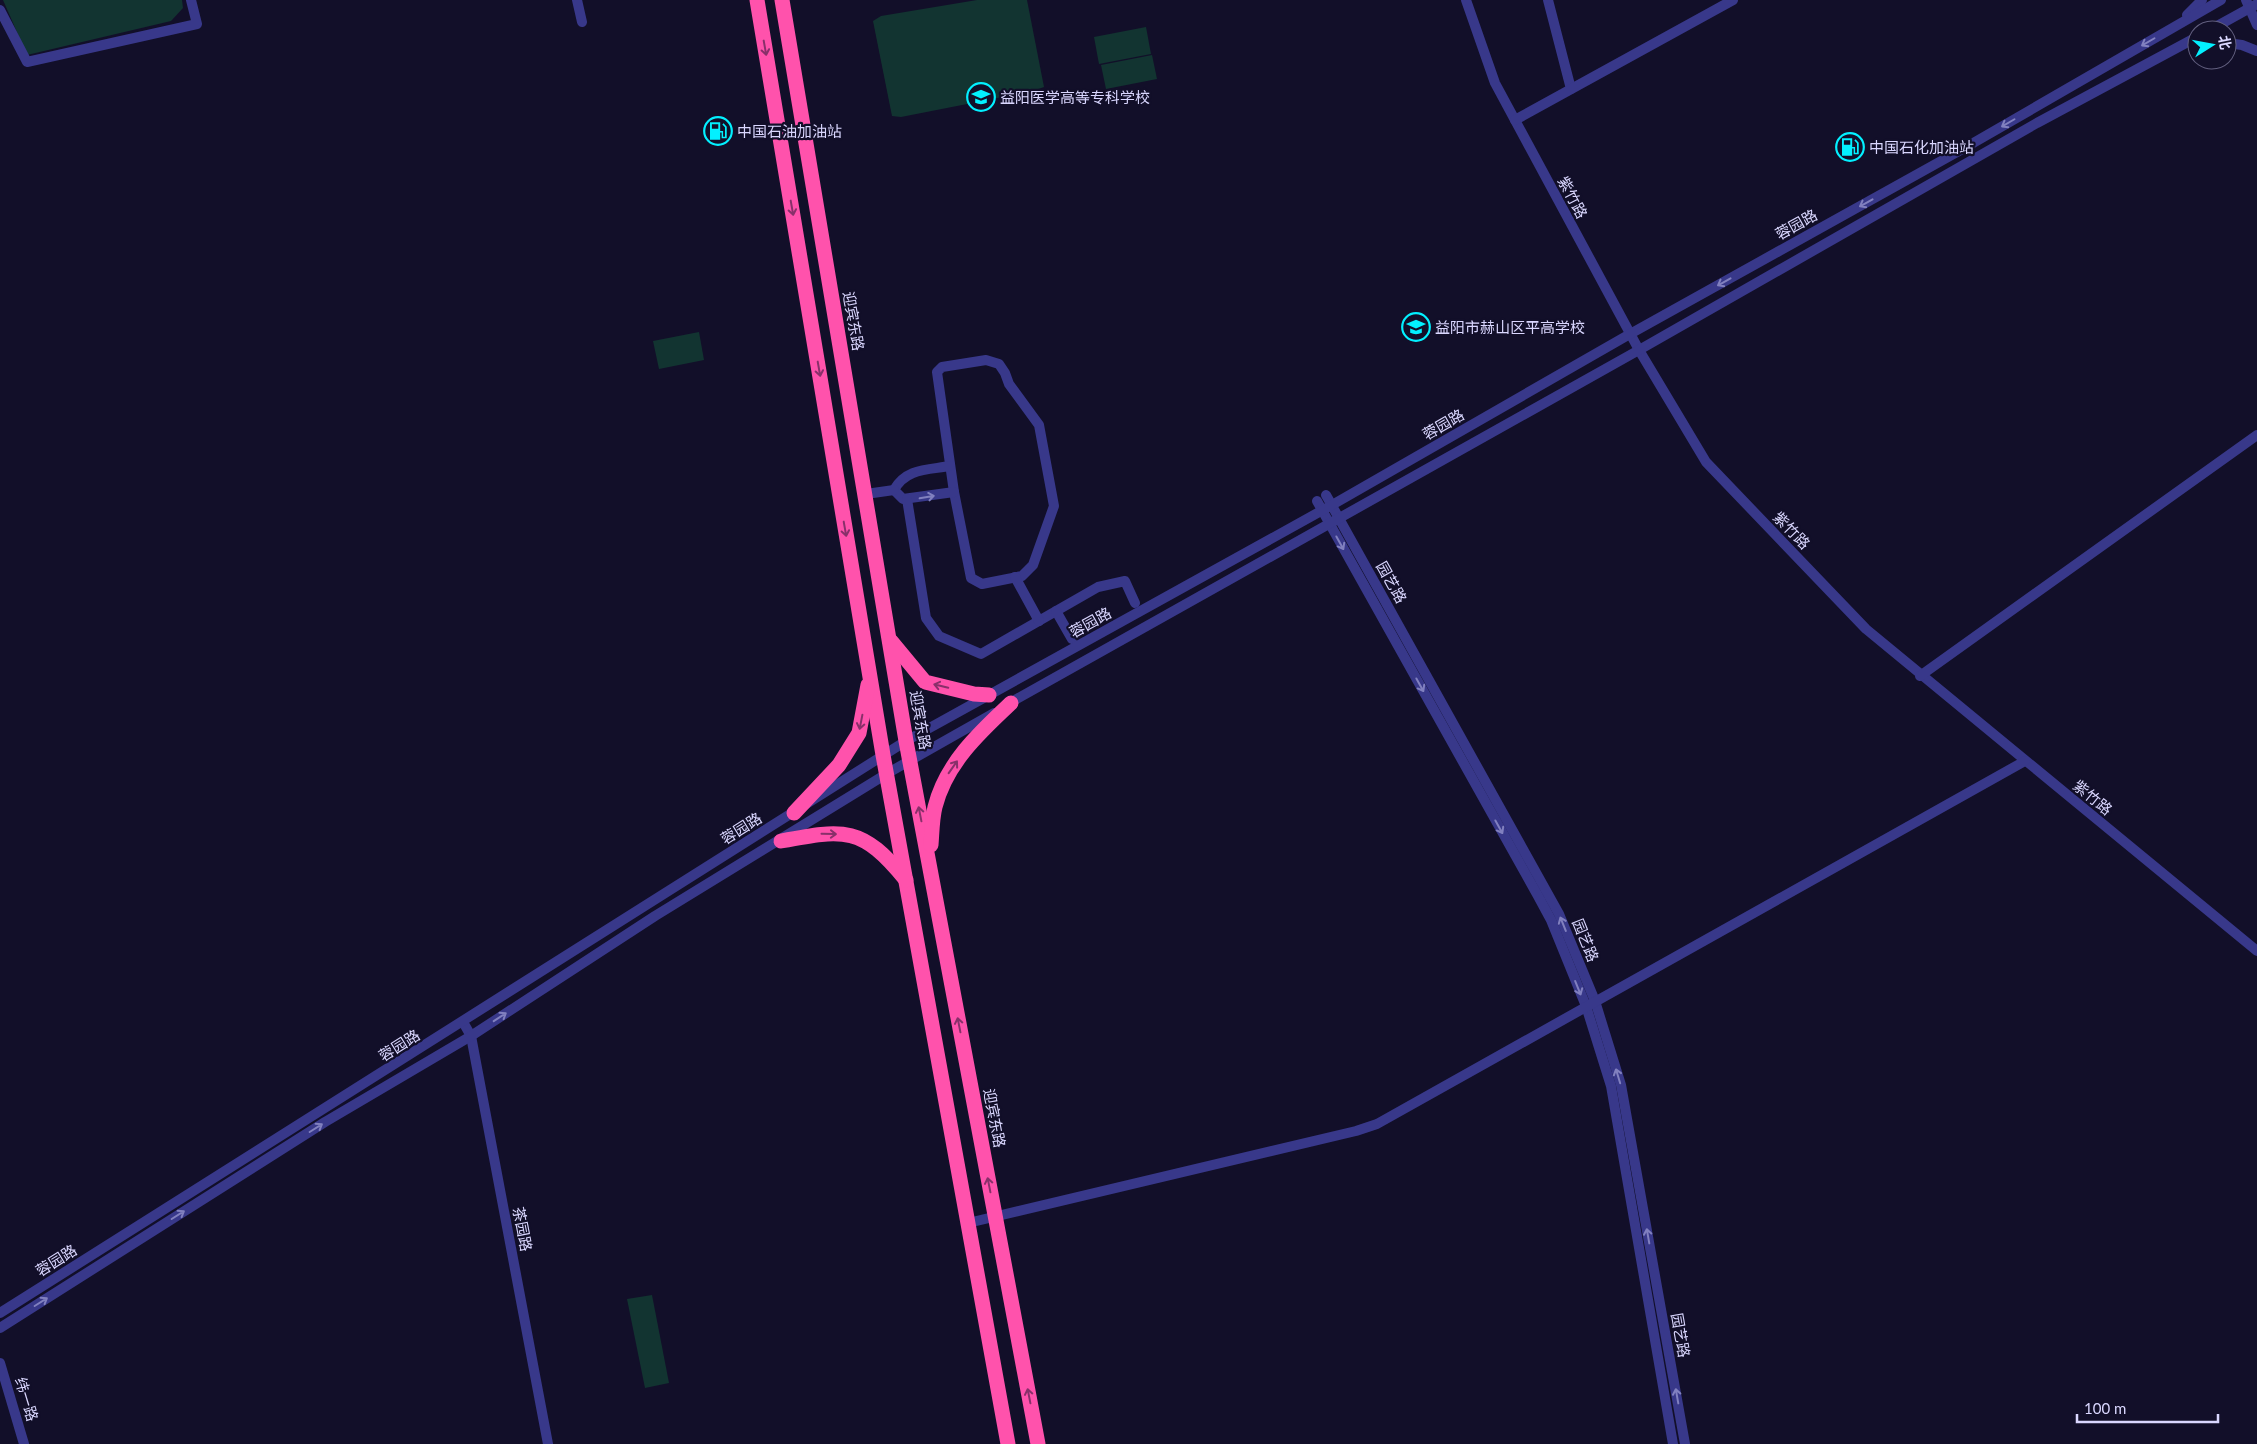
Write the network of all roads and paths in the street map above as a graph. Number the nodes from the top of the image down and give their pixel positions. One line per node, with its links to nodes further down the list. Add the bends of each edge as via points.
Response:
1 (191, 0): 11 (street, via 196,24 27,62)
2 (577, 0): 13 (street)
3 (757, 0): 24 (highway, one-way to 24)
4 (782, 0): 23 (highway, 迎宾东路)
5 (1467, 0): 22 (street, 紫竹路, via 1495,83)
6 (1548, 0): 21 (street)
7 (1733, 0): 21 (street)
8 (2202, 0): 15 (street)
9 (2221, 0): 15 (street, 蓉园路)
10 (2251, 4): 12 (street); 14 (street)
11 (0, 10)
12 (2226, 20)
13 (582, 22)
14 (2257, 25)
15 (2175, 27): 25 (street, 蓉园路, one-way to 25)
16 (2187, 43): 19 (street, 蓉园路)
17 (2237, 44): 20 (street)
18 (2187, 45): 19 (street)
19 (2181, 46): 26 (street, 蓉园路, via 2037,123)
20 (2257, 51)
21 (1571, 89): 22 (street)
22 (1515, 120): 25 (street, 紫竹路)
23 (813, 182): 24 (highway); 31 (highway, 迎宾东路)
24 (788, 187): 44 (highway, one-way to 44)
25 (1630, 334): 26 (street, 紫竹路); 35 (street, 蓉园路)
26 (1639, 350): 37 (street, 蓉园路); 48 (street, 紫竹路, via 1706,462 1866,628)
27 (2257, 435): 48 (street)
28 (950, 466): 29 (street, via 909,473); 30 (street); 39 (street, via 937,372 942,367 986,360 999,364 1039,426 1054,506 1033,565 1022,576)
29 (894, 490): 31 (street); 33 (street)
30 (954, 492): 33 (street, one-way to 30); 39 (street, via 971,578 982,584)
31 (866, 494): 42 (highway, 迎宾东路)
32 (1326, 495): 35 (street, 园艺路)
33 (907, 499): 43 (street, via 926,618 939,636 981,654)
34 (1317, 501): 36 (street, 园艺路)
35 (1332, 505): 36 (street, 蓉园路); 37 (street, 园艺路)
36 (1322, 511): 38 (street, 园艺路); 49 (street, 蓉园路)
37 (1339, 518): 38 (street, 蓉园路); 62 (street, 园艺路, one-way to 37, via 1559,914)
38 (1329, 523): 50 (street, 蓉园路); 62 (street, 园艺路, one-way to 62, via 1538,896)
39 (1015, 577): 43 (street)
40 (1135, 603): 41 (street, via 1125,581 1098,587)
41 (1056, 611): 43 (street); 45 (street)
42 (886, 618): 44 (highway); 46 (highway, 迎宾东路)
43 (1039, 621)
44 (861, 622): 47 (highway)
45 (1072, 639)
46 (890, 640): 49 (highway, one-way to 46, via 925,682); 51 (highway, 迎宾东路)
47 (870, 674): 52 (highway); 56 (highway, one-way to 56, via 858,733 839,765)
48 (1920, 676): 53 (street, 紫竹路)
49 (989, 695): 51 (street, 蓉园路)
50 (1011, 703): 54 (street, 蓉园路); 58 (highway, one-way to 50, via 935,807 948,774 974,737)
51 (906, 741): 52 (street, 蓉园路); 54 (highway, 迎宾东路)
52 (883, 755): 55 (highway); 56 (street, 蓉园路)
53 (2025, 761): 61 (street, 紫竹路); 62 (street)
54 (910, 762): 55 (street, 蓉园路); 58 (highway, 迎宾东路, one-way to 54)
55 (888, 774): 57 (street, 蓉园路); 60 (highway)
56 (794, 813): 63 (street, 蓉园路)
57 (780, 841): 60 (highway, one-way to 60, via 826,833 860,837 885,854); 64 (street, 蓉园路, one-way to 57, via 655,916)
58 (930, 864): 59 (highway, 迎宾东路)
59 (933, 880): 60 (highway); 65 (highway, 迎宾东路, one-way to 59)
60 (906, 883): 66 (highway)
61 (2257, 952)
62 (1590, 1004): 65 (street, via 1377,1124); 74 (street, 园艺路, via 1611,1086); 75 (street, 园艺路, one-way to 62, via 1621,1085)
63 (463, 1022): 64 (street, 茶园路); 67 (street, 蓉园路)
64 (471, 1036): 68 (street, 蓉园路, one-way to 64, via 325,1122); 71 (street, 茶园路)
65 (995, 1218): 66 (street); 73 (highway, 迎宾东路, one-way to 65)
66 (968, 1223): 72 (highway)
67 (0, 1312)
68 (0, 1328)
69 (0, 1363): 70 (street, 纬一路)
70 (24, 1444)
71 (548, 1444)
72 (1008, 1444)
73 (1038, 1444)
74 (1673, 1444)
75 (1685, 1444)

